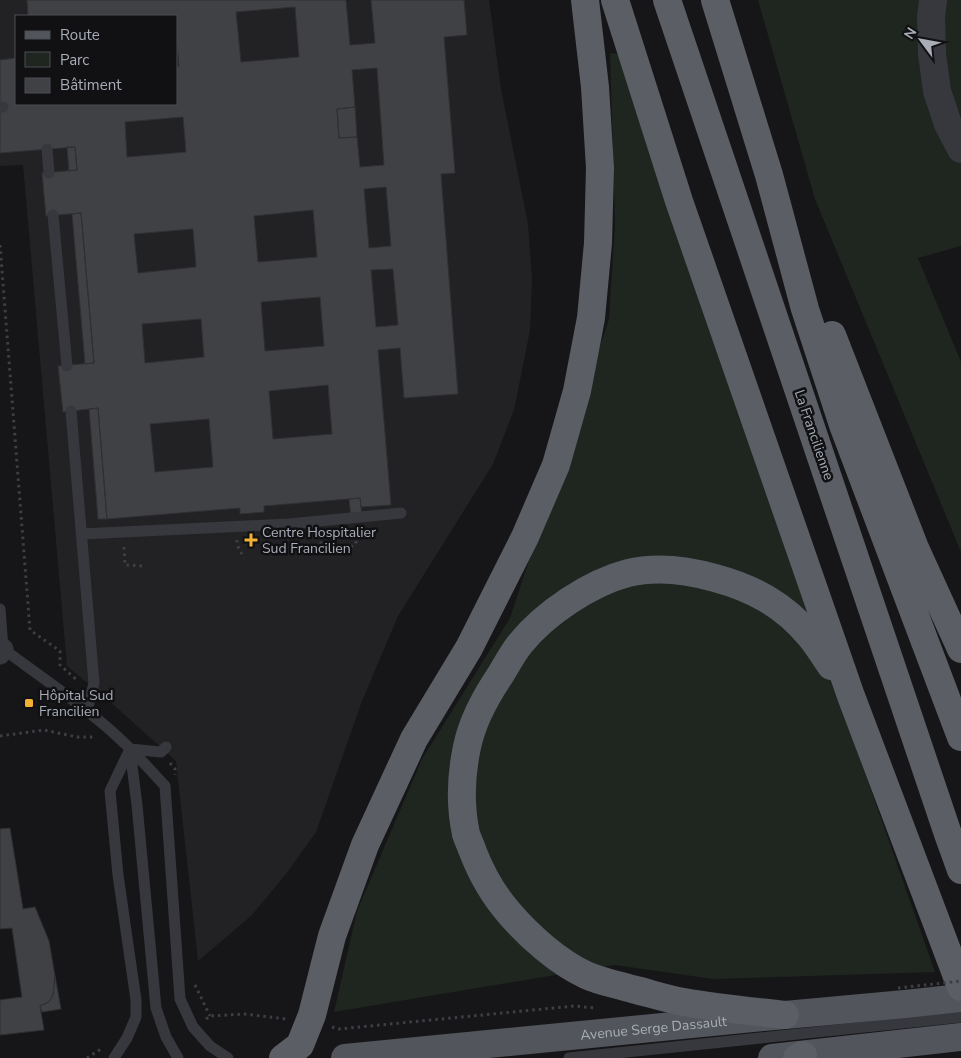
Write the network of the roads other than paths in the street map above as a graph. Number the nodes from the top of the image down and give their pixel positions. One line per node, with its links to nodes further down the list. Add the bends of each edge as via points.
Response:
1 (585, 0): 36 (highway, via 600,168 598,243 591,318 577,391 556,465 525,537 469,648 414,739 364,845 332,936 309,1023 300,1045)
2 (615, 0): 20 (highway, via 679,201)
3 (667, 0): 25 (highway, La Francilienne)
4 (716, 0): 10 (highway)
5 (933, 0): 7 (street, via 930,17 937,91)
6 (47, 149): 8 (lane)
7 (961, 149)
8 (49, 172)
9 (53, 215): 11 (lane)
10 (805, 309): 15 (highway, via 827,322); 22 (highway, via 843,426)
11 (67, 366)
12 (72, 411): 14 (lane)
13 (401, 513): 14 (lane, via 289,524)
14 (82, 534): 21 (lane, via 94,683)
15 (915, 548): 17 (highway, via 932,557); 18 (highway)
16 (0, 609): 19 (lane)
17 (961, 617)
18 (961, 650)
19 (2, 651): 21 (lane)
20 (851, 696): 26 (highway); 29 (highway, via 839,684 808,634 774,602 744,587 708,576 686,571 649,570 629,573 596,585 535,628 490,690 467,745 462,789 468,840 500,903 543,946 583,974 603,982 682,1002)
21 (88, 711): 24 (lane)
22 (961, 737)
23 (166, 747): 24 (lane, via 161,752)
24 (130, 749): 33 (lane, via 110,791 136,1017); 34 (lane, via 156,1008 166,1037); 35 (lane, via 165,786 180,998 193,1027 210,1046)
25 (961, 870)
26 (961, 987)
27 (961, 998): 28 (main road, Avenue Serge Dassault)
28 (908, 1014): 29 (main road, Avenue Serge Dassault); 30 (lane); 31 (main road, Avenue Serge Dassault); 32 (main road, Avenue Serge Dassault); 38 (lane)
29 (785, 1015): 37 (main road, Avenue Serge Dassault)
30 (961, 1017)
31 (961, 1038)
32 (800, 1056): 39 (main road, Avenue Serge Dassault)
33 (114, 1058)
34 (178, 1058)
35 (228, 1058)
36 (282, 1058)
37 (345, 1058)
38 (569, 1058)
39 (772, 1058)

